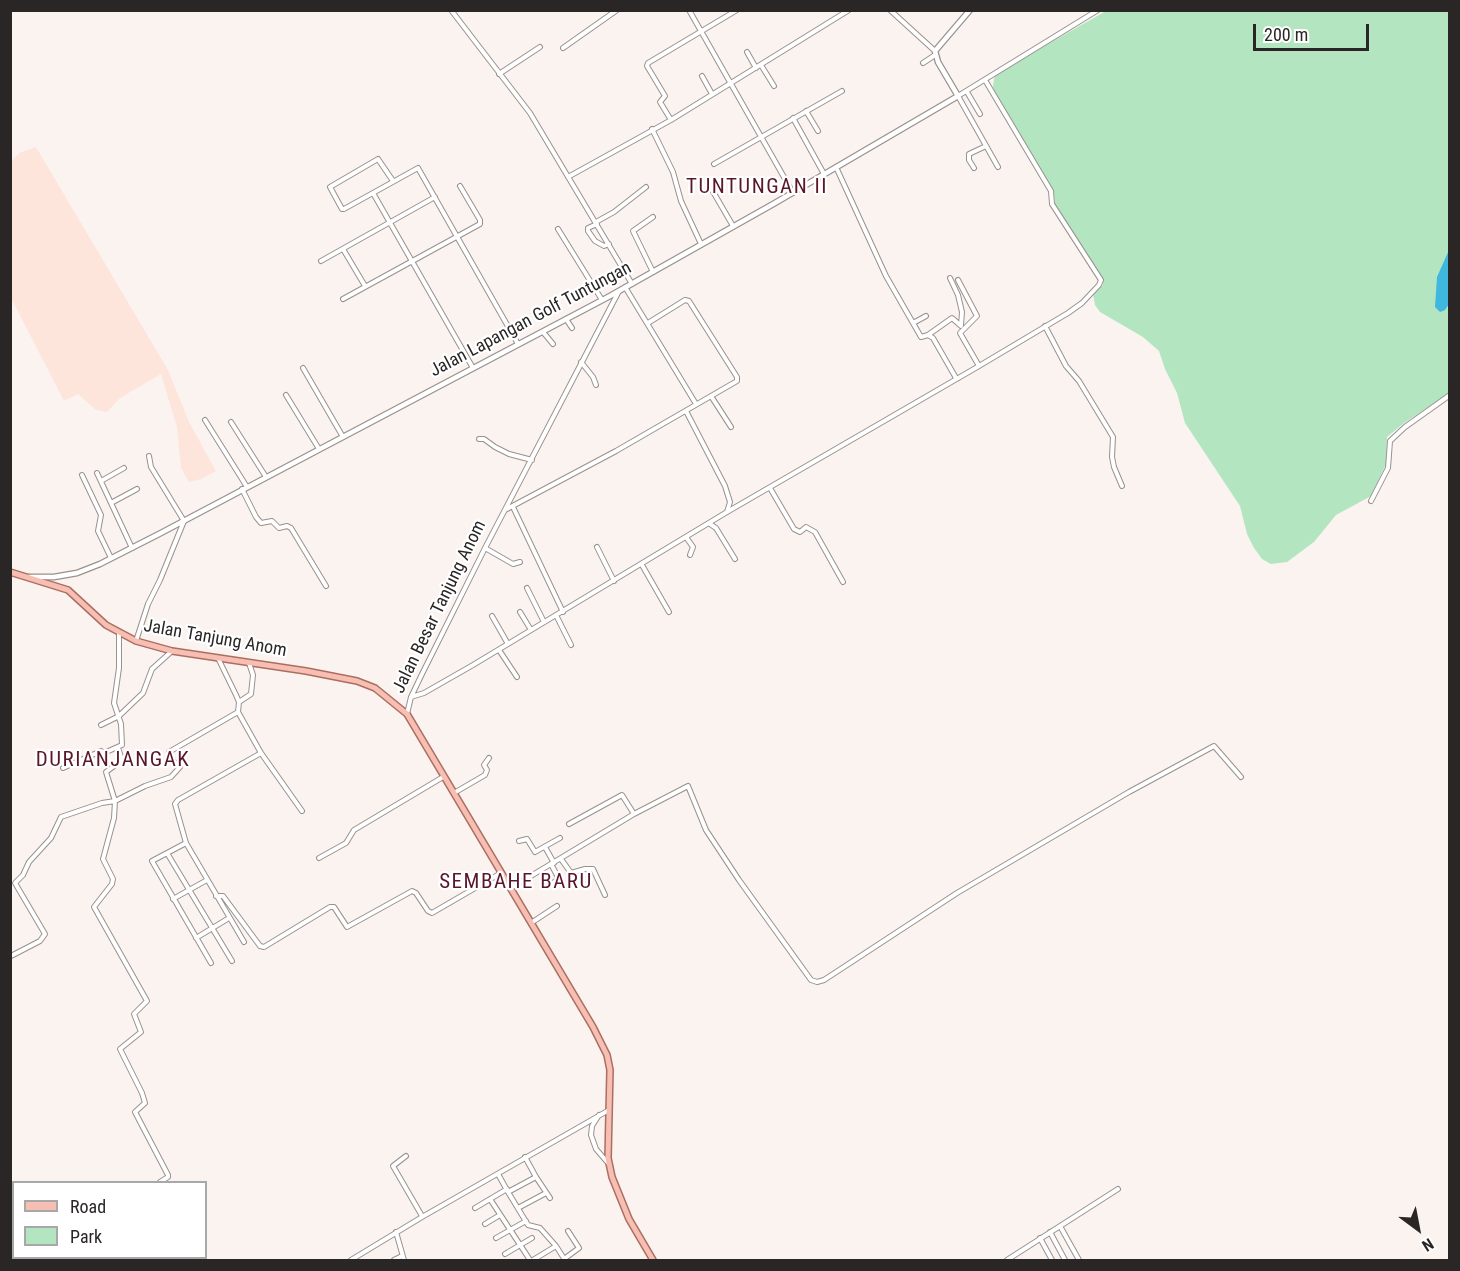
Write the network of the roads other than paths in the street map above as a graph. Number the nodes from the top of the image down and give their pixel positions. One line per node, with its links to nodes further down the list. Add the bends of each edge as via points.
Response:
1 (451, 10): 16 (street)
2 (617, 10): 11 (street)
3 (690, 10): 9 (street)
4 (737, 10): 9 (street)
5 (849, 10): 15 (street)
6 (890, 10): 13 (street)
7 (970, 10): 13 (street)
8 (1098, 10): 18 (street)
9 (702, 31): 19 (street); 28 (street, via 647,64 665,96 660,102)
10 (540, 47): 16 (street)
11 (563, 48)
12 (747, 52): 15 (street)
13 (935, 53): 14 (street); 24 (street)
14 (923, 63)
15 (759, 67): 19 (street); 20 (street)
16 (499, 74): 38 (street, via 530,113)
17 (702, 76): 23 (street)
18 (985, 80): 22 (street); 70 (street, via 1051,191 1052,204 1101,280 1082,303)
19 (731, 82): 23 (street); 31 (street)
20 (774, 86)
21 (842, 91): 25 (street)
22 (967, 92): 24 (street); 26 (street)
23 (711, 94): 28 (street)
24 (958, 96): 32 (street); 34 (street, Jalan Lapangan Golf Tuntungan)
25 (807, 111): 27 (street); 30 (street)
26 (980, 114)
27 (793, 118): 31 (street); 37 (street)
28 (671, 120): 29 (street)
29 (652, 129): 38 (street); 53 (street)
30 (818, 131)
31 (761, 137): 33 (street); 44 (street)
32 (986, 146): 35 (street); 36 (street, via 969,154)
33 (714, 164)
34 (836, 167): 37 (street, Jalan Lapangan Golf Tuntungan); 69 (street, via 886,276)
35 (998, 167)
36 (974, 168)
37 (824, 174): 44 (street, Jalan Lapangan Golf Tuntungan)
38 (568, 177): 48 (street)
39 (393, 181): 43 (street); 43 (street, via 378,159 330,187 342,209); 45 (street, via 418,167)
40 (708, 183): 49 (street)
41 (460, 186): 51 (street, via 480,222)
42 (646, 187): 48 (street)
43 (373, 193): 47 (street)
44 (793, 193): 49 (street, Jalan Lapangan Golf Tuntungan)
45 (435, 197): 47 (street); 51 (street)
46 (652, 217): 57 (street, via 633,231)
47 (391, 223): 54 (street); 56 (street)
48 (596, 223): 52 (street); 52 (street, via 588,231 595,241 604,246)
49 (733, 226): 53 (street, Jalan Lapangan Golf Tuntungan)
50 (558, 229): 65 (street)
51 (457, 235): 56 (street); 75 (street)
52 (609, 244): 60 (street)
53 (701, 244): 57 (street, Jalan Lapangan Golf Tuntungan)
54 (343, 249): 55 (street); 61 (street)
55 (321, 261)
56 (413, 261): 61 (street); 80 (street)
57 (653, 272): 60 (street, Jalan Lapangan Golf Tuntungan)
58 (950, 278): 71 (street, via 958,295)
59 (958, 280): 71 (street, via 977,316)
60 (632, 284): 62 (street, Jalan Lapangan Golf Tuntungan)
61 (365, 286): 64 (street)
62 (625, 287): 63 (street, Jalan Lapangan Golf Tuntungan); 68 (street)
63 (619, 291): 65 (street, Jalan Lapangan Golf Tuntungan); 77 (street, Jalan Besar Tanjung Anom)
64 (343, 299)
65 (602, 300): 67 (street, Jalan Lapangan Golf Tuntungan)
66 (926, 316): 69 (street)
67 (565, 319): 72 (street); 73 (street, Jalan Lapangan Golf Tuntungan)
68 (648, 323): 85 (street, via 689,301 738,379); 86 (street)
69 (914, 323): 74 (street, via 921,337)
70 (1046, 326): 78 (street); 101 (street, via 1066,366 1113,437 1112,457)
71 (962, 327): 74 (street, via 952,318); 78 (street, via 960,333)
72 (572, 328)
73 (542, 331): 75 (street, Jalan Lapangan Golf Tuntungan); 76 (street)
74 (928, 335): 81 (street)
75 (518, 344): 80 (street, Jalan Lapangan Golf Tuntungan)
76 (553, 344)
77 (581, 362): 82 (street); 95 (street, Jalan Besar Tanjung Anom)
78 (979, 366): 81 (street)
79 (303, 368): 91 (street)
80 (473, 368): 91 (street, Jalan Lapangan Golf Tuntungan)
81 (956, 378): 103 (street)
82 (596, 385)
83 (286, 395): 93 (street)
84 (1449, 395): 105 (street, via 1390,441 1388,468)
85 (711, 396): 86 (street); 90 (street)
86 (696, 404): 87 (street)
87 (686, 411): 107 (street); 109 (street, via 725,486 730,502)
88 (205, 420): 102 (street)
89 (231, 422): 99 (street)
90 (731, 427)
91 (343, 437): 93 (street, Jalan Lapangan Golf Tuntungan)
92 (479, 439): 95 (street)
93 (319, 449): 99 (street, Jalan Lapangan Golf Tuntungan)
94 (149, 456): 110 (street, via 151,467)
95 (531, 460): 108 (street, Jalan Besar Tanjung Anom)
96 (124, 468): 100 (street)
97 (96, 473): 100 (street)
98 (82, 475): 117 (street, via 101,515 98,531)
99 (266, 477): 102 (street, Jalan Lapangan Golf Tuntungan)
100 (101, 481): 106 (street)
101 (1122, 486)
102 (245, 488): 110 (street, Jalan Lapangan Golf Tuntungan); 125 (street, via 256,517 262,523 272,521 279,528 291,528)
103 (770, 488): 109 (street); 124 (street, via 794,529 806,527 815,532)
104 (137, 489): 106 (street)
105 (1371, 501)
106 (111, 503): 114 (street)
107 (513, 507): 108 (street); 128 (street)
108 (504, 510): 115 (street, Jalan Besar Tanjung Anom)
109 (727, 512): 111 (street)
110 (184, 521): 114 (street, Jalan Lapangan Golf Tuntungan); 135 (street)
111 (710, 524): 112 (street); 118 (street)
112 (687, 537): 116 (street, via 693,547); 120 (street)
113 (597, 547): 123 (street)
114 (132, 548): 117 (street, Jalan Lapangan Golf Tuntungan)
115 (485, 548): 119 (street, via 513,564); 143 (street, Jalan Besar Tanjung Anom)
116 (690, 555)
117 (111, 558): 122 (street, Jalan Lapangan Golf Tuntungan, via 76,573)
118 (735, 559)
119 (520, 562)
120 (642, 565): 123 (street); 129 (street)
121 (10, 572): 122 (main road, Jalan Lapangan Golf Tuntungan)
122 (26, 577): 134 (main road, Jalan Tanjung Anom, via 68,590)
123 (614, 581): 128 (street)
124 (843, 582)
125 (326, 586)
126 (527, 588): 132 (street)
127 (520, 612): 133 (street)
128 (563, 612): 130 (street)
129 (669, 612)
130 (556, 615): 132 (street); 137 (street)
131 (492, 616): 136 (street)
132 (544, 622): 133 (street)
133 (531, 630): 136 (street)
134 (119, 634): 135 (main road, Jalan Tanjung Anom); 147 (street, via 114,703)
135 (136, 641): 139 (main road, Jalan Tanjung Anom)
136 (508, 644): 138 (street)
137 (571, 645)
138 (499, 650): 142 (street); 143 (street)
139 (172, 651): 140 (main road, Jalan Tanjung Anom); 147 (street, via 152,669 143,693)
140 (218, 658): 141 (main road, Jalan Tanjung Anom); 144 (street)
141 (249, 663): 144 (street, via 252,694); 146 (main road, Jalan Tanjung Anom, via 357,681 375,687)
142 (517, 677)
143 (411, 697): 146 (street, Jalan Besar Tanjung Anom)
144 (239, 702): 145 (street)
145 (238, 712): 150 (street); 156 (street, via 169,752 180,767 177,772)
146 (407, 714): 153 (main road, Jalan Besar Tanjung Anom)
147 (119, 716): 148 (street); 149 (street, via 123,743)
148 (101, 725)
149 (118, 748): 152 (street); 156 (street, via 122,760 106,772)
150 (261, 753): 157 (street); 162 (street, via 175,803)
151 (489, 758): 155 (street, via 484,765 485,775)
152 (63, 768)
153 (443, 777): 155 (main road, Jalan Besar Tanjung Anom); 165 (street, via 354,830 346,843)
154 (1241, 777): 158 (street, via 1214,746 957,893 817,982 811,980 732,870 706,830 688,786)
155 (453, 794): 168 (main road, Jalan Besar Tanjung Anom)
156 (115, 801): 182 (street, via 61,817 51,838 16,881 16,888 45,934 40,941); 192 (street, via 104,859 113,879 94,907 147,1001 134,1014 141,1032 120,1049 145,1102 135,1113 168,1175)
157 (302, 811)
158 (634, 814): 159 (street, via 622,795); 166 (street)
159 (569, 824)
160 (560, 838): 163 (street)
161 (519, 841): 163 (street, via 527,839 535,852)
162 (186, 843): 164 (street); 169 (street)
163 (545, 847): 167 (street)
164 (167, 853): 172 (street); 175 (street, via 152,861)
165 (319, 858)
166 (561, 859): 167 (street); 173 (street, via 571,873 593,869)
167 (553, 863): 170 (street, via 559,879); 171 (street)
168 (501, 873): 171 (main road, Jalan Besar Tanjung Anom); 174 (street, via 432,914 412,891 347,927 331,906 264,947 223,896)
169 (207, 880): 172 (street); 174 (street)
170 (548, 886)
171 (510, 889): 178 (main road, Jalan Besar Tanjung Anom)
172 (189, 890): 175 (street); 179 (street)
173 (605, 895)
174 (216, 896): 177 (street)
175 (173, 899): 180 (street)
176 (557, 906): 178 (street)
177 (229, 918): 179 (street); 181 (street)
178 (531, 923): 185 (main road, Jalan Besar Tanjung Anom, via 607,1054)
179 (211, 928): 180 (street); 183 (street)
180 (196, 938): 184 (street)
181 (244, 942)
182 (11, 956)
183 (232, 961)
184 (211, 963)
185 (609, 1110): 186 (street); 189 (main road, Jalan Besar Tanjung Anom)
186 (599, 1114): 188 (street); 189 (street, via 591,1135 596,1149)
187 (406, 1156): 201 (street, via 393,1166)
188 (525, 1157): 190 (street); 191 (street)
189 (609, 1164): 222 (main road, Jalan Besar Tanjung Anom, via 622,1204)
190 (497, 1174): 194 (street); 201 (street)
191 (536, 1177): 194 (street); 195 (street)
192 (162, 1181)
193 (1118, 1189): 204 (street)
194 (507, 1191): 197 (street); 199 (street)
195 (546, 1193): 196 (street); 199 (street)
196 (550, 1198)
197 (490, 1199): 198 (street); 200 (street)
198 (475, 1208)
199 (518, 1208): 202 (street)
200 (500, 1215): 203 (street); 205 (street)
201 (422, 1216): 208 (street)
202 (526, 1221): 205 (street); 213 (street, via 529,1226 540,1228)
203 (485, 1224)
204 (1060, 1226): 207 (street); 225 (street)
205 (509, 1230): 209 (street); 212 (street)
206 (568, 1231): 221 (street, via 579,1248)
207 (1050, 1232): 211 (street); 215 (street)
208 (396, 1233): 216 (street); 218 (street)
209 (496, 1238)
210 (532, 1238): 212 (street)
211 (1040, 1238): 217 (street); 223 (street)
212 (519, 1246): 214 (street); 220 (street)
213 (556, 1246): 220 (street); 221 (street)
214 (505, 1254)
215 (1062, 1254): 217 (street); 224 (street)
216 (403, 1258): 219 (street)
217 (1052, 1259)
218 (351, 1260)
219 (394, 1260)
220 (531, 1260)
221 (564, 1260)
222 (653, 1260)
223 (1007, 1260)
224 (1065, 1260)
225 (1079, 1260)

